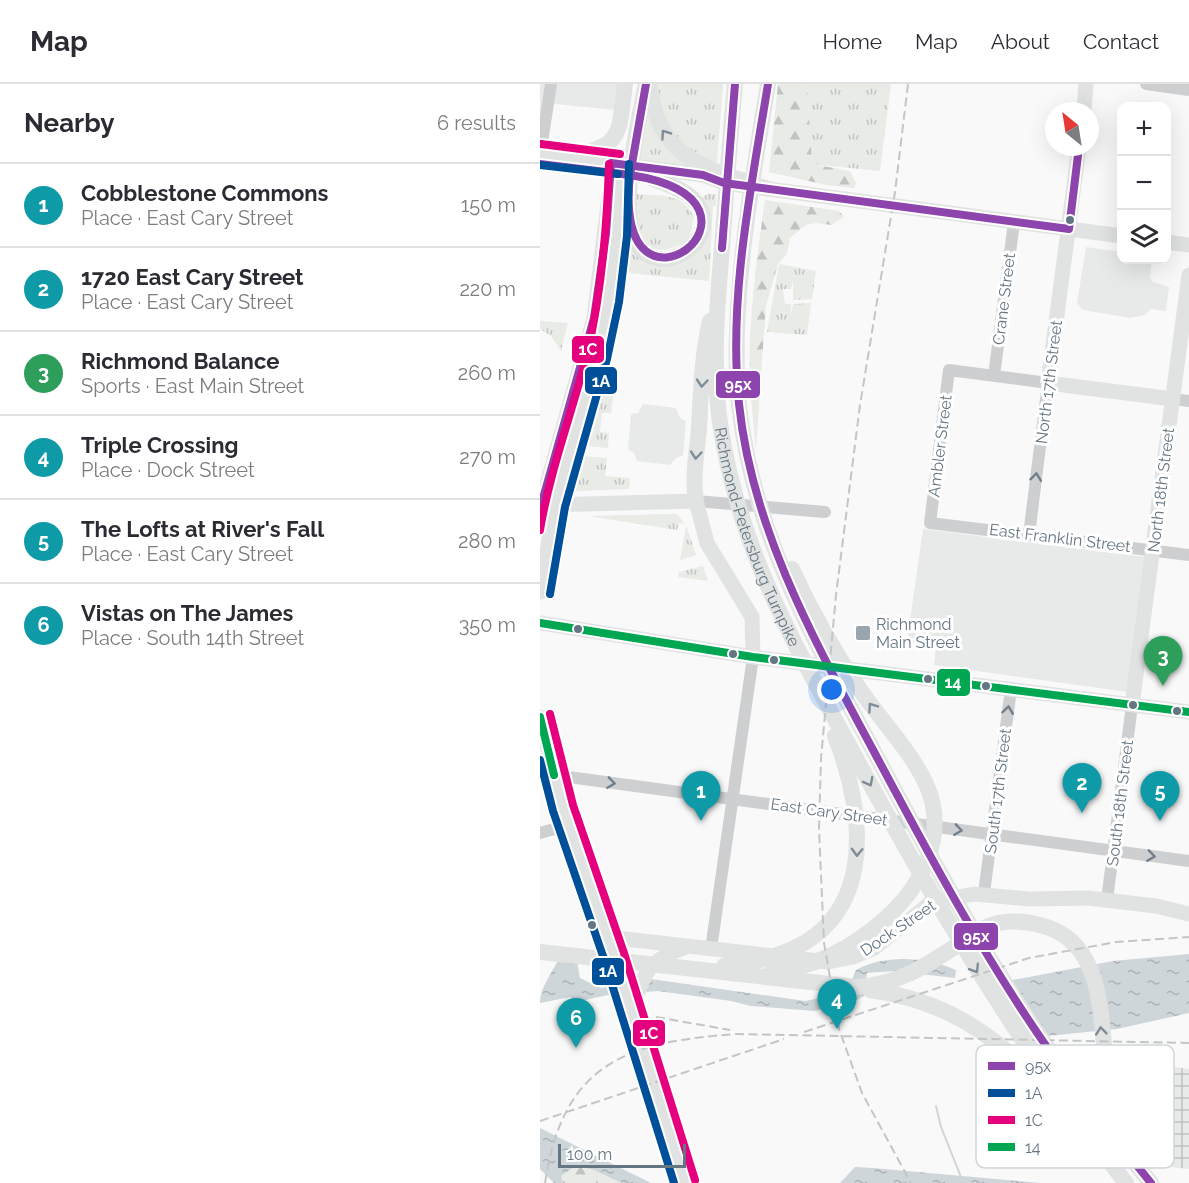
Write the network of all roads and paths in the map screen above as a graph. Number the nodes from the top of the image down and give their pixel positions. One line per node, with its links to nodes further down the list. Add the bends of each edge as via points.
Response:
1 (551, 84): 11 (street)
2 (625, 84): 12 (highway, via 619,129 612,141 598,151)
3 (648, 84): 14 (highway, via 631,175 632,228 639,245 649,254 661,258 682,255 693,247 701,233 700,210 688,194); 15 (highway, one-way to 3, via 660,128)
4 (735, 84): 23 (highway, Richmond-Petersburg Turnpike)
5 (767, 84): 28 (highway, via 737,341 739,403)
6 (1086, 84): 9 (main road)
7 (1146, 84): 8 (street)
8 (1189, 90)
9 (1085, 102)
10 (1078, 156): 18 (main road, North 17th Street)
11 (540, 157): 12 (main road); 13 (main road)
12 (569, 157): 13 (main road)
13 (617, 169): 14 (main road); 30 (main road, via 594,318)
14 (650, 175): 15 (main road)
15 (703, 176): 16 (highway); 16 (main road)
16 (771, 190): 17 (main road)
17 (1014, 222): 18 (main road); 24 (street, Crane Street)
18 (1069, 229): 19 (main road); 25 (main road, North 17th Street)
19 (1117, 235)
20 (1171, 243): 21 (main road)
21 (1189, 245)
22 (1189, 275): 26 (main road, North 18th Street)
23 (718, 285): 29 (highway, one-way to 29, via 705,342 693,487); 39 (highway, Richmond-Petersburg Turnpike, via 717,388 726,463 764,584)
24 (994, 376): 25 (street); 32 (street, Ambler Street, via 949,370)
25 (1048, 383): 26 (main road); 33 (street, North 17th Street, one-way to 25)
26 (1173, 399): 27 (street); 34 (main road, North 18th Street)
27 (1189, 401)
28 (748, 464): 59 (highway, one-way to 28, via 801,966 866,935 919,880 934,831 927,786 852,678 816,616); 63 (highway, Richmond-Petersburg Turnpike, via 766,532 793,598 933,861)
29 (696, 501): 30 (main road); 31 (street); 38 (main road, via 707,543 752,617)
30 (544, 506): 36 (main road)
31 (825, 512)
32 (930, 523): 33 (street, East Franklin Street)
33 (1029, 535): 34 (street, East Franklin Street)
34 (1154, 550): 35 (street, East Franklin Street); 41 (main road, North 18th Street)
35 (1189, 555)
36 (540, 592)
37 (540, 623): 38 (main road)
38 (753, 657): 40 (main road); 45 (street)
39 (811, 675): 58 (highway, one-way to 58, via 839,747 854,806 856,862 844,902 820,931 785,953 732,966); 62 (highway, Richmond-Petersburg Turnpike, one-way to 62, via 969,959)
40 (1011, 689): 41 (main road); 48 (street, South 17th Street, one-way to 40)
41 (1132, 705): 42 (main road); 49 (street, South 18th Street)
42 (1189, 712)
43 (540, 717): 44 (main road)
44 (547, 774): 45 (street, East Cary Street, one-way to 45); 46 (main road)
45 (734, 799): 48 (street, East Cary Street, one-way to 48); 56 (street)
46 (569, 825): 47 (street); 54 (main road)
47 (540, 833)
48 (993, 835): 49 (street, East Cary Street); 51 (street, South 17th Street)
49 (1113, 851): 50 (street, East Cary Street, one-way to 50); 52 (street, South 18th Street)
50 (1189, 861)
51 (984, 893): 52 (main road, Dock Street, via 1029,899); 56 (main road, Dock Street, via 932,902 874,948 838,960 818,962)
52 (1107, 900): 53 (main road, Dock Street)
53 (1189, 914)
54 (608, 937): 55 (main road, Dock Street); 60 (main road)
55 (687, 947): 56 (main road, Dock Street); 60 (main road, via 663,956 647,970)
56 (711, 949)
57 (540, 952): 58 (highway); 59 (highway)
58 (681, 967): 64 (highway, one-way to 58, via 1090,966 1076,945 1055,930 1029,922 990,925 906,977 872,986)
59 (741, 973): 61 (highway, via 900,995 964,1019)
60 (631, 1012): 68 (main road)
61 (1000, 1045)
62 (1025, 1045)
63 (1046, 1045)
64 (1103, 1045)
65 (1114, 1168): 69 (highway, Richmond-Petersburg Turnpike)
66 (1140, 1168): 70 (highway, Richmond-Petersburg Turnpike)
67 (1144, 1168): 70 (highway, one-way to 67)
68 (684, 1182)
69 (1126, 1183)
70 (1152, 1183)

